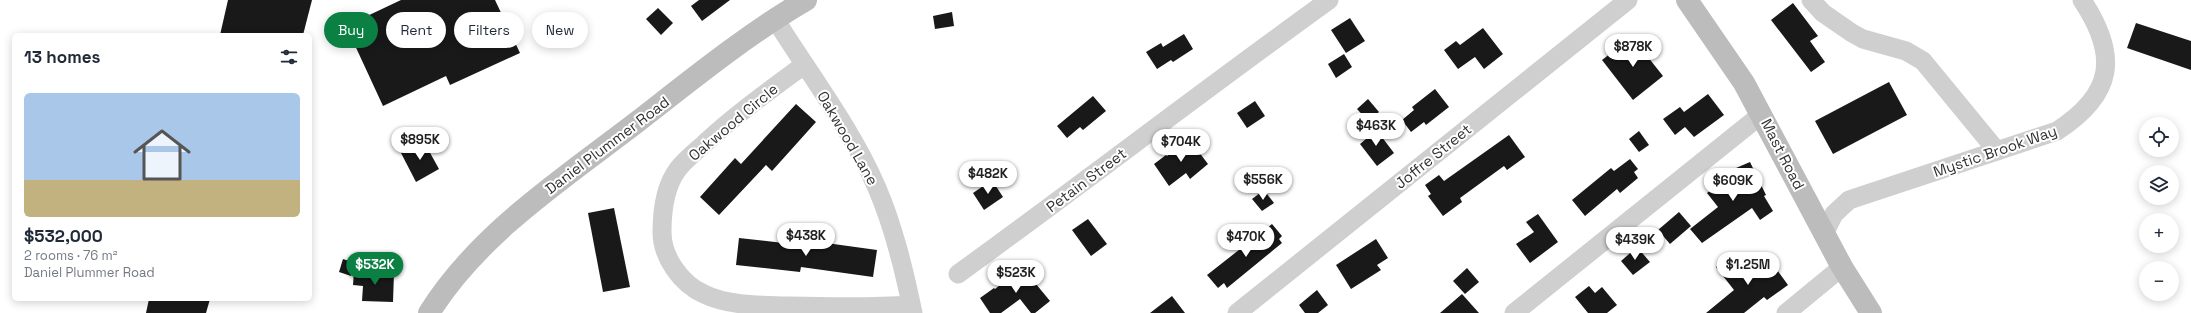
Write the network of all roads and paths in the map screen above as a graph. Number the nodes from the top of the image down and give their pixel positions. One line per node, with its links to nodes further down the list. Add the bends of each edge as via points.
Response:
1 (806, 0): 7 (street, Daniel Plummer Road)
2 (1329, 0): 13 (street, Petain Street, via 1179,108 1069,194)
3 (1628, 0): 16 (street, Joffre Street)
4 (1687, 0): 9 (street, Mast Road)
5 (1811, 0): 10 (street, via 1822,13 1863,39 1906,51 1923,61)
6 (2082, 0): 10 (street, Mystic Brook Way, via 2096,21 2105,48 2106,64 2097,93 2074,120 2057,131)
7 (775, 19): 8 (street, Oakwood Lane); 15 (street, Daniel Plummer Road, via 514,217 459,272)
8 (804, 65): 14 (street, Oakwood Lane, via 839,118 876,187 900,257); 14 (street, Oakwood Circle, via 718,131 678,169 670,185 662,219 666,254 688,283 703,294 720,299 770,305)
9 (1762, 114): 11 (street, Mast Road); 17 (street)
10 (1997, 151): 11 (street, Mystic Brook Way, via 1849,200 1834,214)
11 (1824, 234): 12 (street, Mast Road)
12 (1842, 267): 18 (street); 19 (street, Mast Road)
13 (958, 274)
14 (912, 309)
15 (428, 313)
16 (1237, 313)
17 (1514, 313)
18 (1786, 313)
19 (1871, 313)

